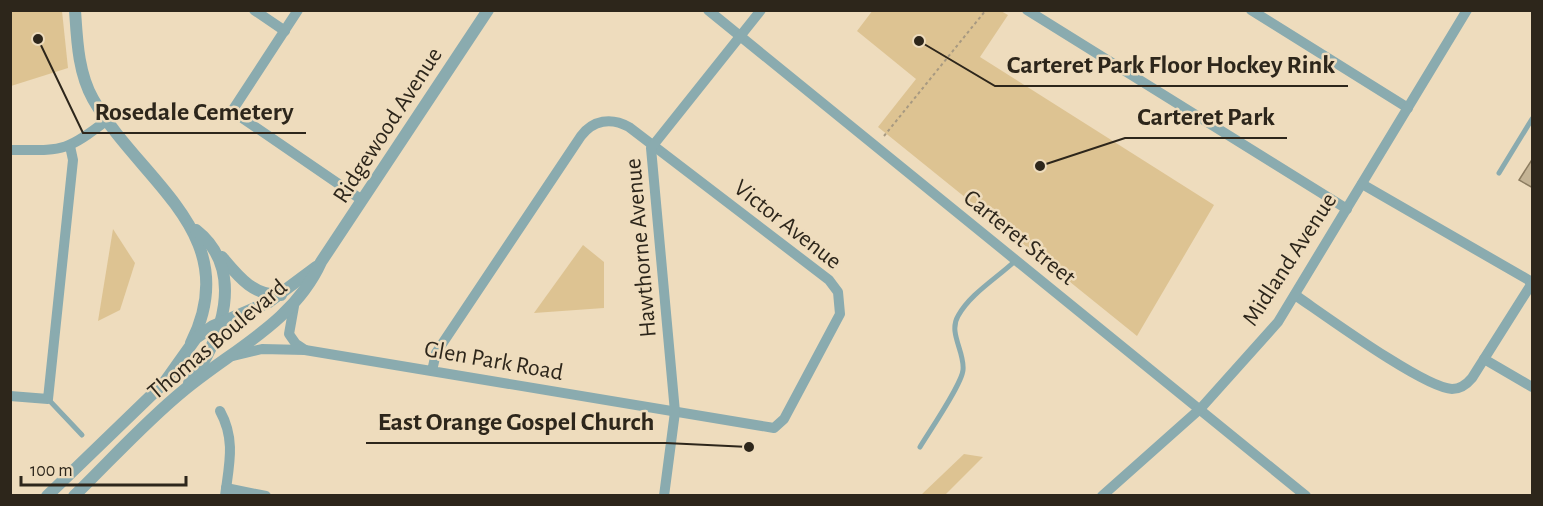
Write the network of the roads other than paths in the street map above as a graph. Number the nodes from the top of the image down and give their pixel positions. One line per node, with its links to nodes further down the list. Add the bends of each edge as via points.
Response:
1 (75, 10): 14 (street, via 83,76)
2 (254, 10): 10 (street)
3 (298, 10): 10 (street)
4 (488, 10): 20 (street, Ridgewood Avenue)
5 (708, 10): 11 (street, Carteret Street)
6 (761, 10): 11 (street, Hawthorne Avenue)
7 (1027, 10): 21 (street)
8 (1251, 10): 12 (street)
9 (1467, 10): 12 (street, Midland Avenue)
10 (285, 30): 20 (street, via 232,111)
11 (741, 37): 15 (street, Hawthorne Avenue); 24 (street, Carteret Street)
12 (1408, 108): 19 (street, Midland Avenue)
13 (1533, 119): 18 (lane)
14 (107, 120): 16 (street); 22 (street)
15 (652, 145): 35 (street, Victor Avenue, via 617,121 599,122 585,130 436,353); 42 (street, Hawthorne Avenue); 42 (street, Victor Avenue, via 829,280 840,303 836,323 781,424 774,428)
16 (70, 146): 17 (street); 39 (street, via 73,160)
17 (10, 150)
18 (1499, 173)
19 (1362, 184): 21 (street, Midland Avenue); 26 (street)
20 (362, 200): 25 (street, Ridgewood Avenue)
21 (1347, 209): 28 (street, Midland Avenue)
22 (191, 226): 23 (street); 31 (street, via 202,251 206,276 202,313)
23 (213, 246): 27 (street, via 250,287 263,294); 30 (street, via 221,259 225,283)
24 (1015, 261): 40 (street, Carteret Street); 44 (lane, via 958,315 954,326 963,372)
25 (321, 262): 27 (street, Thomas Boulevard); 29 (street, Thomas Boulevard)
26 (1533, 282): 34 (street)
27 (281, 296): 30 (street, Thomas Boulevard)
28 (1295, 296): 34 (street, via 1380,353 1446,388 1464,386); 40 (street, Midland Avenue, via 1278,322)
29 (294, 306): 32 (street, via 289,334); 33 (street, Thomas Boulevard)
30 (220, 323): 31 (street, Thomas Boulevard); 37 (street, via 204,360)
31 (191, 343): 46 (street, Thomas Boulevard, via 164,383)
32 (305, 350): 33 (street, Glen Park Road, via 262,349); 35 (street, Glen Park Road)
33 (229, 357): 37 (street, Thomas Boulevard)
34 (1485, 359): 36 (street)
35 (432, 371): 42 (street, Glen Park Road)
36 (1533, 387)
37 (183, 391): 47 (street, Thomas Boulevard)
38 (10, 396): 39 (street)
39 (48, 399): 43 (lane)
40 (1201, 408): 50 (street, Midland Avenue); 51 (street, Carteret Street)
41 (220, 411): 45 (street, via 231,445)
42 (675, 412): 49 (street, Hawthorne Avenue)
43 (82, 435)
44 (920, 447)
45 (225, 492): 48 (street)
46 (47, 495)
47 (74, 495)
48 (266, 495)
49 (664, 495)
50 (1102, 495)
51 (1306, 495)

